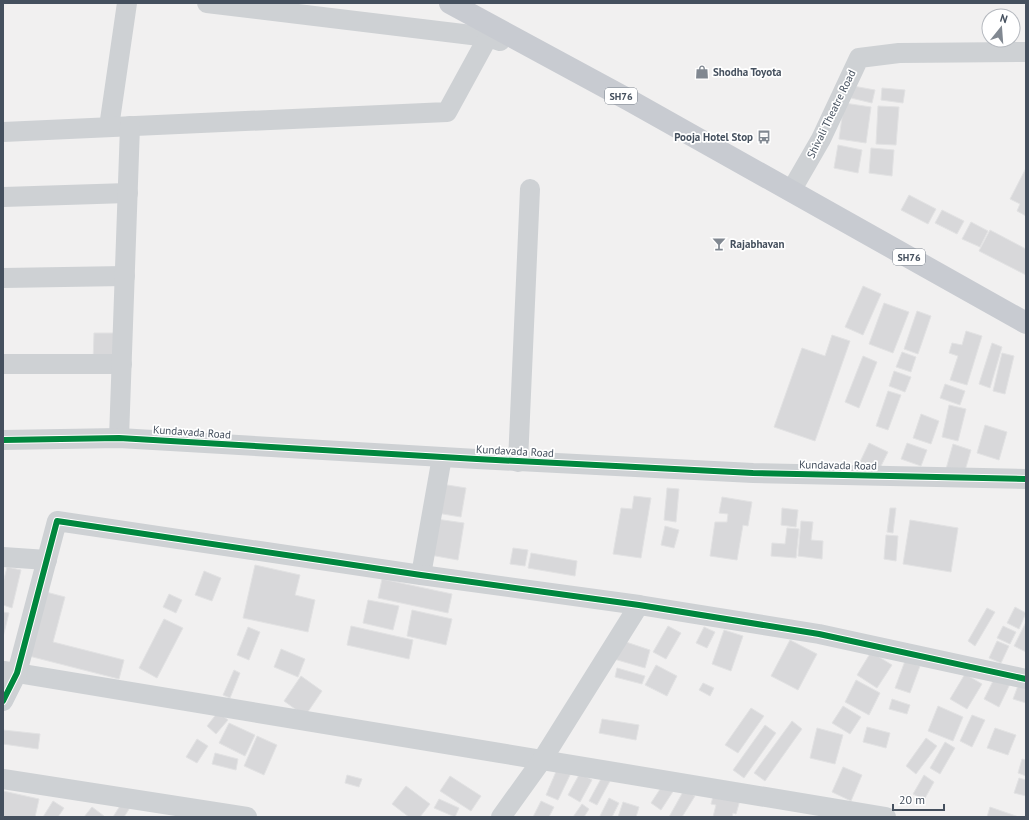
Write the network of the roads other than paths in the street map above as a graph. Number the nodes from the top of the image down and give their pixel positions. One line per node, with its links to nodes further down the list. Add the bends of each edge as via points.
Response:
1 (127, 3): 8 (street)
2 (207, 3): 4 (street)
3 (450, 3): 5 (main road, SH76)
4 (488, 37): 5 (street); 7 (street, via 447,112)
5 (537, 50): 11 (main road, SH76)
6 (1026, 52): 11 (street, Shivali Theatre Road, via 899,53 859,58 821,139)
7 (130, 126): 8 (street); 12 (street)
8 (109, 127): 9 (street)
9 (3, 132)
10 (530, 189): 22 (street)
11 (791, 191): 16 (main road, SH76)
12 (128, 193): 13 (street); 14 (street)
13 (3, 197)
14 (125, 276): 15 (street); 18 (street)
15 (3, 278)
16 (1026, 323)
17 (3, 364): 18 (street)
18 (122, 364): 19 (street)
19 (119, 438): 20 (street, Kundavada Road); 21 (street, Kundavada Road)
20 (3, 440)
21 (442, 457): 22 (street, Kundavada Road); 26 (street)
22 (518, 462): 23 (street, Kundavada Road, via 753,473)
23 (1026, 480)
24 (3, 557): 25 (street)
25 (47, 560): 26 (street, via 57,521); 28 (street)
26 (421, 575): 27 (street)
27 (639, 605): 29 (street, via 819,634); 31 (street)
28 (10, 672): 30 (street); 31 (street)
29 (1026, 679)
30 (3, 701)
31 (542, 760): 34 (street); 35 (street)
32 (3, 779): 33 (street)
33 (247, 817)
34 (501, 817)
35 (886, 817)

